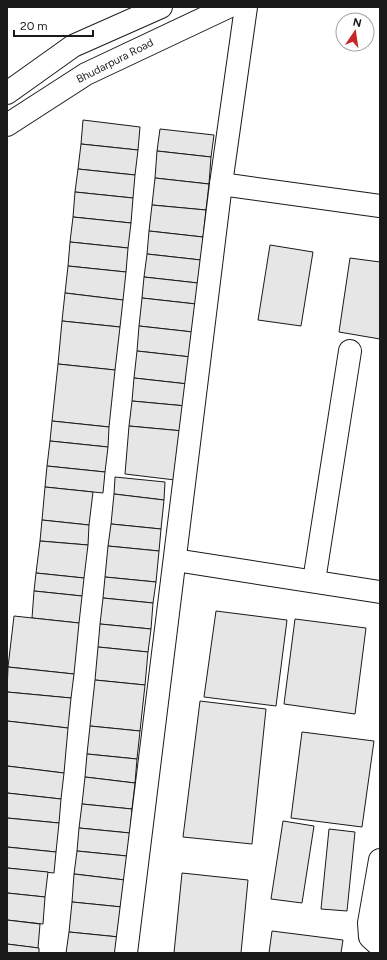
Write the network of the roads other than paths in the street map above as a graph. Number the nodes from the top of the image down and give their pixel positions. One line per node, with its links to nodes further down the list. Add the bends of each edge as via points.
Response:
1 (161, 7): 4 (street, via 74,46)
2 (228, 7): 5 (street, Bhudarpura Road, via 86,74)
3 (246, 7): 6 (street)
4 (7, 93)
5 (7, 125)
6 (221, 184): 7 (street); 9 (street)
7 (380, 206)
8 (350, 351): 10 (street)
9 (175, 560): 10 (street); 14 (street)
10 (314, 581): 11 (street)
11 (380, 592)
12 (380, 860): 13 (street, via 370,924 370,937)
13 (380, 946)
14 (126, 953)

